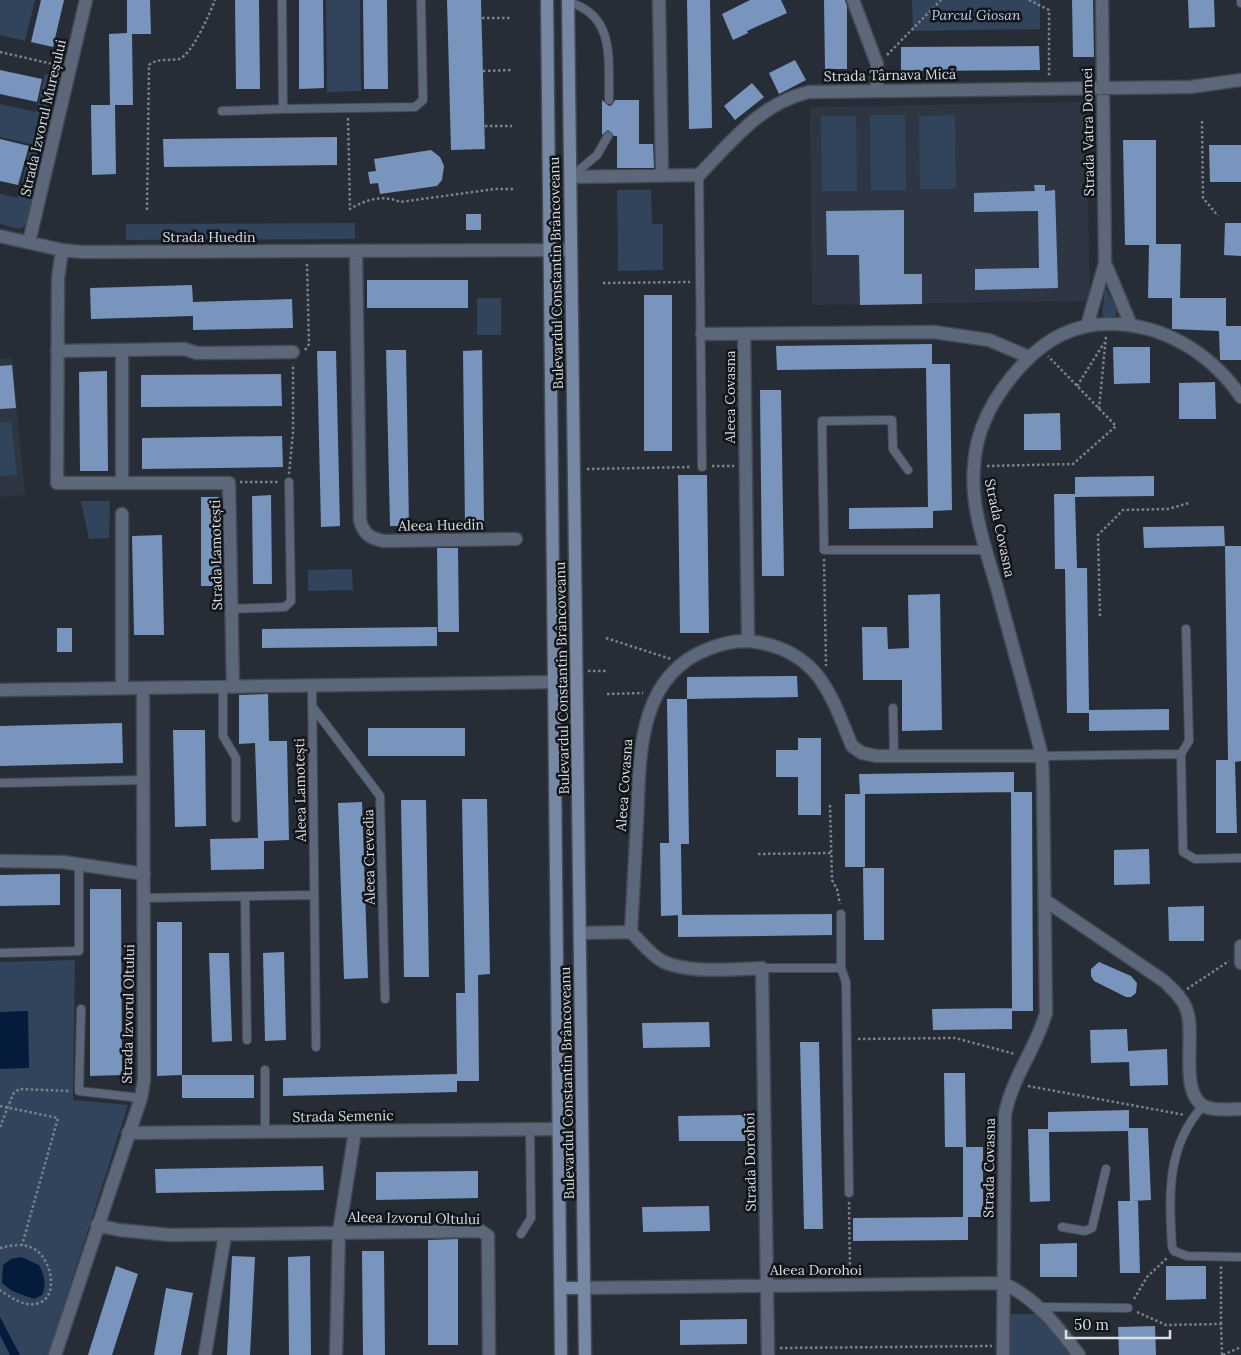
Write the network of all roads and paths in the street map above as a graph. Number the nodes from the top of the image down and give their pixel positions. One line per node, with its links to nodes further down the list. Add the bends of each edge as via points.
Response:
1 (86, 0): 16 (street, Strada Izvorul Mureșului)
2 (215, 0): 35 (path, via 189,52 180,58 154,61 149,65)
3 (282, 0): 25 (lane)
4 (421, 0): 24 (lane, via 423,100 420,105)
5 (547, 0): 40 (main road, Bulevardul Constantin Brâncoveanu)
6 (658, 0): 32 (street)
7 (854, 0): 15 (street)
8 (941, 0): 15 (path)
9 (1029, 0): 21 (path, via 1049,10)
10 (1102, 0): 20 (street, Strada Vatra Dornei)
11 (568, 1): 23 (lane, via 588,9 604,29); 33 (main road, Bulevardul Constantin Brâncoveanu)
12 (482, 18): 13 (path)
13 (511, 18)
14 (0, 52): 16 (path)
15 (877, 64): 22 (street)
16 (70, 68): 38 (street, Strada Izvorul Mureșului)
17 (512, 70): 18 (path)
18 (483, 71)
19 (1241, 80): 20 (street, Strada Târnava Mică, via 1203,86)
20 (1103, 88): 21 (street, Strada Târnava Mică); 44 (street, Strada Vatra Dornei)
21 (1049, 89): 22 (street, Strada Târnava Mică)
22 (877, 90): 31 (street, Strada Târnava Mică, via 809,92 784,99 757,116)
23 (609, 100)
24 (348, 108): 25 (lane); 34 (path, via 350,209 365,200 390,197 400,202)
25 (283, 109): 26 (lane)
26 (222, 110)
27 (1202, 121): 36 (path, via 1203,198)
28 (485, 126): 29 (path)
29 (512, 126)
30 (608, 136): 33 (lane, via 597,155)
31 (699, 175): 32 (street); 45 (lane)
32 (662, 176): 33 (street)
33 (570, 178): 41 (main road, Bulevardul Constantin Brâncoveanu)
34 (514, 188)
35 (147, 210)
36 (1218, 216)
37 (0, 236): 38 (street, Strada Huedin)
38 (29, 242): 39 (street, Strada Huedin)
39 (62, 250): 42 (street, Strada Huedin); 55 (street, via 58,279)
40 (550, 250): 41 (street, Strada Huedin); 43 (street, Strada Huedin); 83 (main road, Bulevardul Constantin Brâncoveanu)
41 (571, 250): 64 (main road, Bulevardul Constantin Brâncoveanu)
42 (307, 251): 43 (street, Strada Huedin); 56 (path, via 308,344 305,350)
43 (356, 251): 71 (street, Aleea Huedin, via 360,521 367,535 384,541)
44 (1105, 263): 48 (street, Strada Vatra Dornei); 49 (street, Strada Vatra Dornei)
45 (701, 282): 46 (path); 50 (lane)
46 (603, 283)
47 (1107, 324): 48 (street, Strada Covasna); 49 (street, Strada Covasna); 52 (path)
48 (1131, 325): 59 (street, Strada Covasna, via 1170,335 1192,348 1217,369)
49 (1087, 326): 53 (street, Strada Covasna, via 1065,332)
50 (702, 334): 51 (street, Aleea Covasna); 63 (lane)
51 (744, 334): 57 (street, Aleea Covasna, via 934,332 989,340); 61 (street, Aleea Covasna)
52 (1106, 341): 58 (path); 60 (path)
53 (1040, 348): 57 (street, Strada Covasna); 58 (path)
54 (122, 350): 55 (street); 56 (street); 66 (street)
55 (57, 351): 66 (street, via 57,483)
56 (292, 352): 68 (path, via 293,432)
57 (1029, 357): 62 (street, Strada Covasna, via 989,409 976,446)
58 (1077, 386): 60 (path)
59 (1241, 397)
60 (1099, 409): 62 (path, via 1116,426 1073,464)
61 (746, 466): 63 (path); 78 (street, Aleea Covasna)
62 (974, 466): 73 (street, Strada Covasna, via 975,494)
63 (702, 467): 64 (path)
64 (574, 470): 80 (main road, Bulevardul Constantin Brâncoveanu)
65 (908, 470): 72 (lane, via 894,449 892,420 822,421)
66 (122, 482): 67 (street, Strada Lamotești)
67 (228, 482): 68 (path); 74 (street, Strada Lamotești)
68 (289, 482): 74 (lane, via 291,600 285,608)
69 (1189, 503): 75 (path, via 1168,509 1123,510 1098,535)
70 (122, 514): 87 (street)
71 (516, 539)
72 (824, 550): 73 (lane); 82 (path, via 827,656)
73 (986, 550): 95 (street, Strada Covasna)
74 (232, 609): 85 (street, Strada Lamotești)
75 (1100, 616)
76 (1186, 629): 93 (lane, via 1189,741)
77 (606, 638): 79 (path)
78 (748, 640): 79 (street, Aleea Covasna, via 722,644); 82 (street, Aleea Covasna, via 791,652)
79 (682, 662): 89 (street, Aleea Covasna)
80 (576, 671): 81 (path); 112 (main road, Bulevardul Constantin Brâncoveanu)
81 (606, 671)
82 (822, 678): 94 (street, Aleea Covasna, via 852,746 862,753)
83 (554, 682): 84 (street); 137 (main road, Bulevardul Constantin Brâncoveanu)
84 (312, 686): 85 (street); 91 (lane, Aleea Lamotești)
85 (228, 687): 86 (street); 99 (lane, via 223,736 236,758)
86 (143, 688): 87 (street); 96 (street, Strada Izvorul Oltului)
87 (122, 689): 88 (street)
88 (0, 690)
89 (658, 692): 90 (path); 111 (street, Aleea Covasna, via 643,734)
90 (607, 694)
91 (312, 706): 106 (lane, Aleea Lamotești); 120 (lane, Aleea Crevedia, via 380,796)
92 (893, 708): 94 (lane)
93 (1181, 754): 95 (lane); 102 (lane, via 1183,852 1195,859)
94 (894, 756): 95 (street, Aleea Covasna)
95 (1042, 756): 109 (street, Strada Covasna)
96 (143, 780): 97 (lane); 105 (street, Strada Izvorul Oltului)
97 (0, 782)
98 (830, 805): 100 (path)
99 (236, 818)
100 (831, 853): 101 (path); 110 (path, via 832,880 840,897)
101 (758, 854)
102 (1241, 858)
103 (0, 861): 104 (street)
104 (79, 864): 105 (street); 114 (lane, via 79,951)
105 (144, 874): 108 (street, Strada Izvorul Oltului)
106 (314, 895): 107 (lane); 124 (lane, Aleea Lamotești)
107 (245, 896): 108 (lane); 122 (lane)
108 (144, 898): 129 (street, Strada Izvorul Oltului, via 144,1080)
109 (1046, 901): 119 (street, via 1164,981); 125 (street, Strada Covasna, via 1046,1013)
110 (841, 914): 118 (lane)
111 (631, 932): 112 (street); 117 (street, via 651,953 670,964 698,968)
112 (581, 933): 157 (main road, Bulevardul Constantin Brâncoveanu)
113 (1241, 946): 115 (street)
114 (0, 953)
115 (1241, 953): 116 (street); 119 (path)
116 (1241, 963)
117 (762, 968): 118 (lane); 155 (street, Strada Dorohoi)
118 (841, 968): 123 (lane, via 846,982)
119 (1177, 994): 131 (street, via 1187,1009 1189,1021 1192,1091)
120 (385, 999)
121 (80, 1009): 128 (lane)
122 (247, 1040)
123 (847, 1040): 125 (path, via 955,1038); 142 (lane)
124 (316, 1047)
125 (1026, 1057): 127 (street, Strada Covasna)
126 (265, 1070): 139 (lane)
127 (1013, 1084): 134 (path); 153 (street, Strada Covasna, via 1004,1128)
128 (79, 1091): 129 (lane); 132 (path, via 20,1089 12,1094)
129 (141, 1098): 140 (street, Strada Izvorul Oltului)
130 (0, 1106): 132 (path)
131 (1203, 1106): 133 (street); 134 (lane)
132 (6, 1107): 135 (path); 148 (path, via 58,1118)
133 (1241, 1109)
134 (1193, 1116): 150 (lane, via 1175,1153 1172,1174 1170,1221)
135 (0, 1127)
136 (530, 1129): 137 (street, Strada Semenic); 138 (street, Strada Semenic); 146 (lane, via 531,1218)
137 (558, 1129): 156 (main road, Bulevardul Constantin Brâncoveanu)
138 (355, 1131): 139 (street, Strada Semenic); 145 (street, Aleea Izvorul Oltului)
139 (265, 1132): 140 (street, Strada Semenic)
140 (128, 1133): 143 (street, Strada Izvorul Oltului)
141 (1106, 1169): 144 (lane, via 1092,1228 1085,1231)
142 (849, 1193): 154 (path)
143 (97, 1225): 147 (street, Aleea Izvorul Oltului, via 170,1235); 165 (street, Strada Izvorul Oltului)
144 (1062, 1228)
145 (339, 1232): 147 (street, Aleea Izvorul Oltului); 167 (street, Aleea Izvorul Oltului); 168 (street, Aleea Izvorul Oltului, via 486,1233)
146 (521, 1234)
147 (225, 1235): 166 (street)
148 (22, 1245): 149 (path); 158 (path, via 37,1250 50,1270 51,1284 46,1297 39,1303 27,1304)
149 (0, 1248)
150 (1174, 1251): 151 (lane, via 1187,1256); 160 (path, via 1147,1277)
151 (1221, 1257): 152 (lane); 161 (path)
152 (1241, 1257)
153 (1003, 1283): 154 (street, Aleea Dorohoi); 159 (street, Aleea Dorohoi); 163 (street, Strada Covasna)
154 (850, 1284): 155 (street, Aleea Dorohoi)
155 (767, 1285): 157 (street, Aleea Dorohoi); 164 (street, Strada Dorohoi)
156 (560, 1288): 157 (main road); 169 (main road, Bulevardul Constantin Brâncoveanu)
157 (584, 1288): 170 (main road, Bulevardul Constantin Brâncoveanu)
158 (0, 1290)
159 (1040, 1307): 160 (lane); 171 (street, Aleea Dorohoi)
160 (1128, 1308): 161 (path, via 1166,1325)
161 (1221, 1324): 172 (path)
162 (1241, 1347): 172 (path)
163 (1003, 1350): 164 (path)
164 (768, 1352)
165 (55, 1355)
166 (205, 1355)
167 (336, 1355)
168 (488, 1355)
169 (562, 1355)
170 (585, 1355)
171 (1079, 1355)
172 (1222, 1355)

